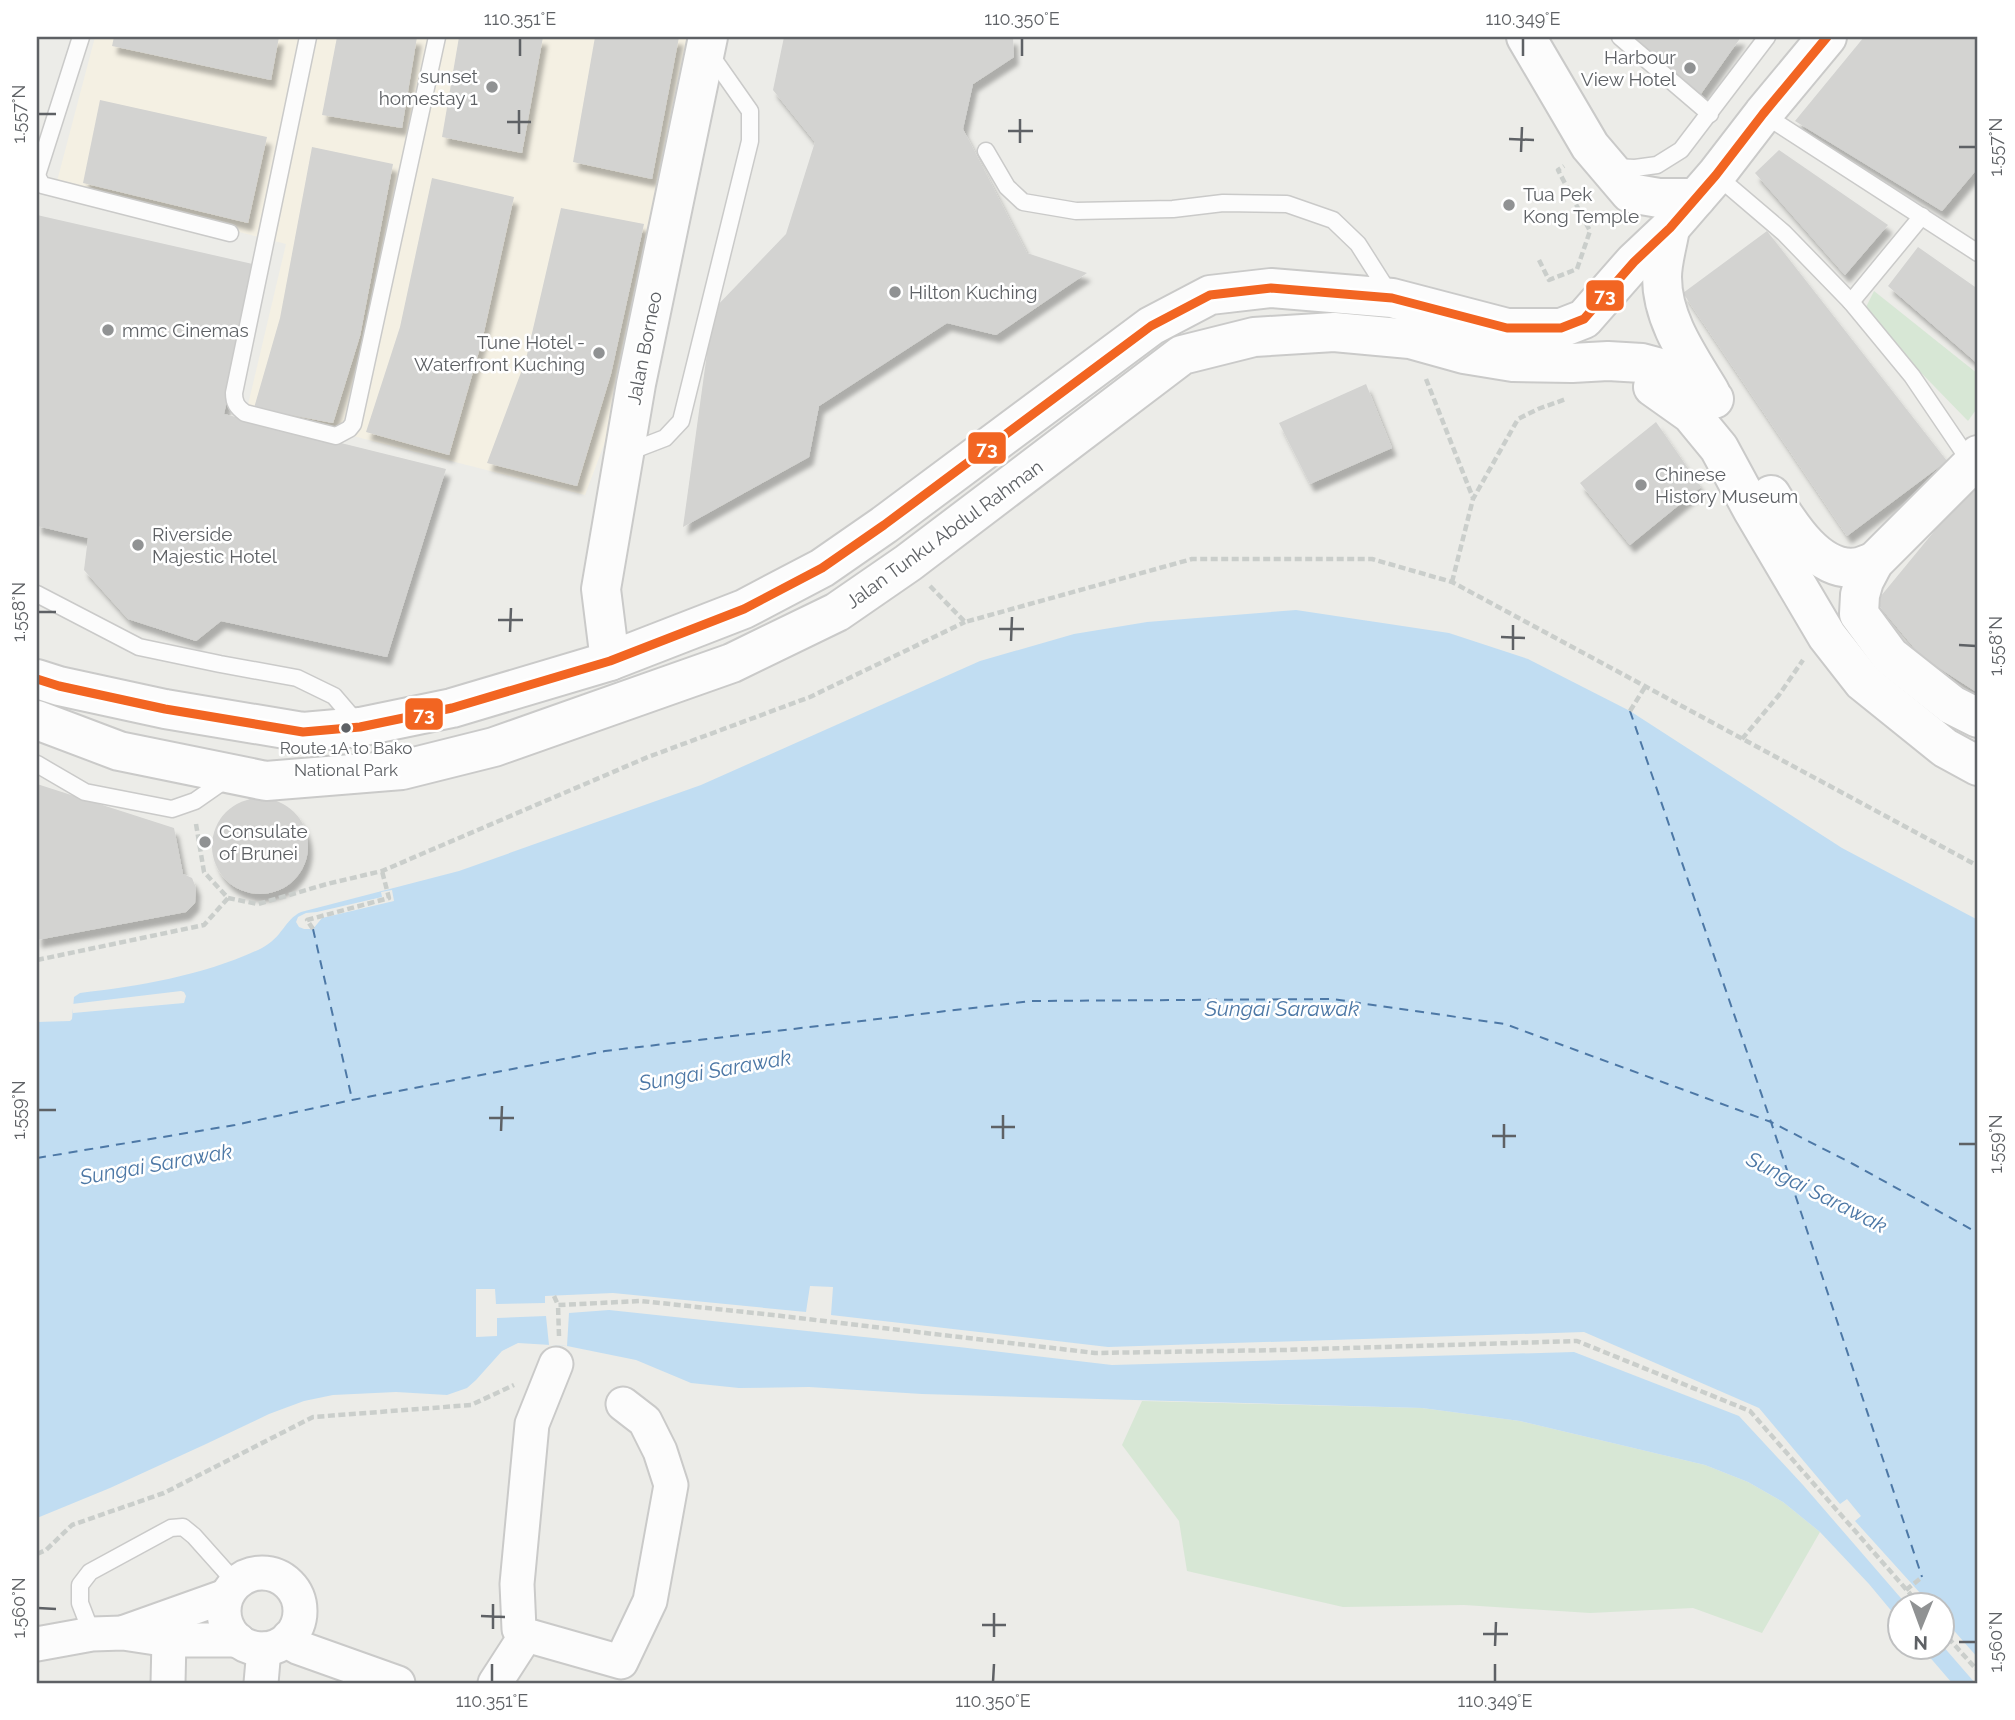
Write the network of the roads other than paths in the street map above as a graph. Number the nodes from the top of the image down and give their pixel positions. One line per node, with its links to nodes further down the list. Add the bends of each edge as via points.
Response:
1 (81, 37): 13 (lane)
2 (308, 37): 3 (lane, via 234,401 245,413 337,436 353,424)
3 (438, 37)
4 (1526, 37): 12 (main road)
5 (1620, 37): 9 (lane)
6 (1767, 37): 9 (lane)
7 (1827, 37): 10 (main road)
8 (707, 43): 23 (main road, Jalan Borneo); 23 (lane, via 750,111 750,141 681,421 665,438)
9 (1710, 114): 12 (lane, via 1681,150 1657,165 1635,168)
10 (1763, 114): 14 (main road); 15 (lane)
11 (986, 151): 19 (lane, via 1007,187 1023,202 1076,211 1287,204 1333,220 1358,244)
12 (1599, 157): 14 (main road, via 1630,193 1659,198)
13 (37, 175): 17 (lane, via 42,185)
14 (1706, 187): 16 (main road); 20 (lane, via 1784,233)
15 (1922, 216): 18 (lane); 20 (lane)
16 (1671, 228): 19 (main road, via 1584,319 1561,328 1507,328); 22 (main road, via 1662,275 1665,301 1679,341)
17 (230, 233)
18 (1978, 253)
19 (1392, 298): 29 (main road, via 1271,288 1210,295 1151,326 822,568 744,609)
20 (1851, 302): 24 (lane)
21 (1588, 367): 22 (main road, Jalan Tunku Abdul Rahman, via 1608,361 1642,363 1688,380); 27 (main road, via 1655,387 1691,414 1719,448); 36 (main road, Jalan Tunku Abdul Rahman, via 1513,362 1410,339 1334,332 1254,337 1182,355 837,612 732,663 494,747 402,770 266,781)
22 (1714, 399): 25 (main road)
23 (625, 454): 29 (main road, Jalan Borneo, via 601,589)
24 (1975, 460): 26 (main road)
25 (1792, 530): 26 (main road, via 1830,563 1858,567); 27 (main road)
26 (1874, 562): 31 (main road, via 1864,581 1859,614 1890,656 1952,705)
27 (1792, 578): 35 (main road, via 1827,636 1863,682 1945,748)
28 (37, 594): 33 (lane, via 139,647 297,678 334,696)
29 (610, 661): 33 (main road, via 452,708)
30 (37, 679): 33 (main road, via 165,709 303,732)
31 (1978, 718)
32 (37, 720): 36 (main road, Jalan Tunku Abdul Rahman, via 119,751)
33 (360, 727)
34 (37, 764): 36 (lane, via 85,792 172,809 195,802)
35 (1978, 766)
36 (233, 775)
37 (556, 1364): 41 (street, via 532,1424 517,1584 519,1629)
38 (624, 1404): 41 (street, via 645,1421 671,1485 650,1601 621,1661)
39 (231, 1589): 40 (street); 40 (lane, via 194,1536 183,1527 171,1528 89,1572 80,1585 80,1603); 43 (street, via 223,1612 228,1628); 43 (street, via 250,1574 267,1573 283,1579 294,1591 300,1606 298,1623)
40 (107, 1633): 42 (street); 44 (street)
41 (526, 1635): 48 (street)
42 (169, 1640): 43 (street); 45 (street)
43 (264, 1642): 46 (street); 47 (street, via 297,1647)
44 (37, 1644)
45 (168, 1683)
46 (261, 1683)
47 (398, 1683)
48 (495, 1683)

